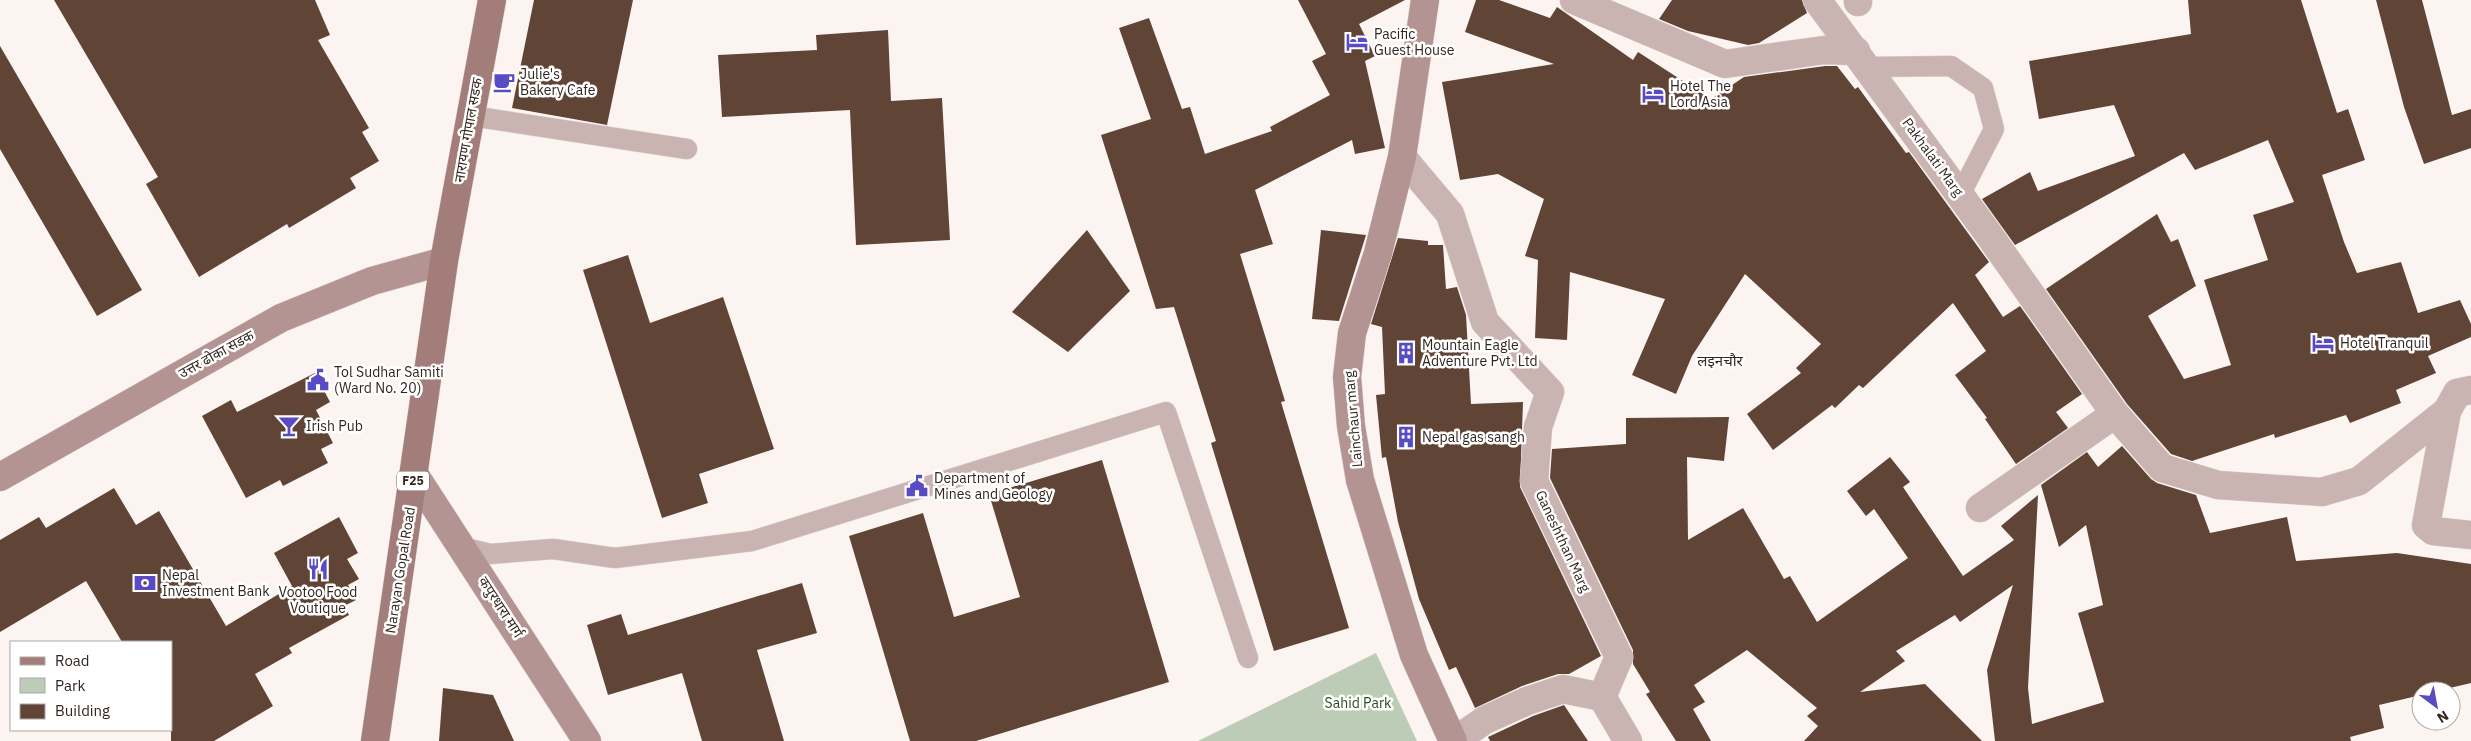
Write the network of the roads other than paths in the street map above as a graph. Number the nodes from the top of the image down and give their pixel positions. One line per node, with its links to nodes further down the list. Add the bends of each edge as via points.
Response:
1 (492, 0): 6 (main road, नारायण गोपाल सडक / F25)
2 (1425, 0): 8 (street, Lainchaur marg)
3 (1574, 0): 5 (street, via 1725,64 1824,50)
4 (1817, 0): 5 (street, Pakhalati Marg)
5 (1862, 59): 9 (street, Pakhalati Marg); 9 (lane, via 1951,66 1983,88 1994,129)
6 (471, 116): 7 (lane); 10 (main road, नारायण गोपाल सडक / F25)
7 (687, 149)
8 (1402, 157): 20 (street, Ganeshthan Marg, via 1450,214 1485,322 1550,392 1538,427 1534,481 1619,657); 23 (street, Lainchaur marg, via 1378,253 1352,332 1347,377 1349,406 1360,480 1402,618 1414,655)
9 (1960, 195): 13 (street, Pakhalati Marg)
10 (444, 261): 14 (main road, Narayan Gopal Road / F25); 15 (street, उत्तर ढोका सडक, via 372,281 281,318)
11 (2471, 390): 12 (street, via 2457,393)
12 (2447, 411): 13 (street, Pakhalati Marg, via 2358,481 2322,492 2218,485 2162,468); 17 (street, via 2426,525 2433,530)
13 (2115, 414): 16 (street)
14 (414, 474): 18 (street, कपुरधारा मार्ग); 21 (main road, Narayan Gopal Road / F25)
15 (0, 477)
16 (1980, 508)
17 (2471, 535)
18 (462, 547): 19 (lane, via 490,554 553,549 615,558 752,541 1166,412); 22 (street, कपुरधारा मार्ग)
19 (1248, 658)
20 (1602, 696): 23 (street, via 1564,689 1485,720); 24 (street)
21 (375, 741)
22 (587, 741)
23 (1454, 741)
24 (1628, 741)

